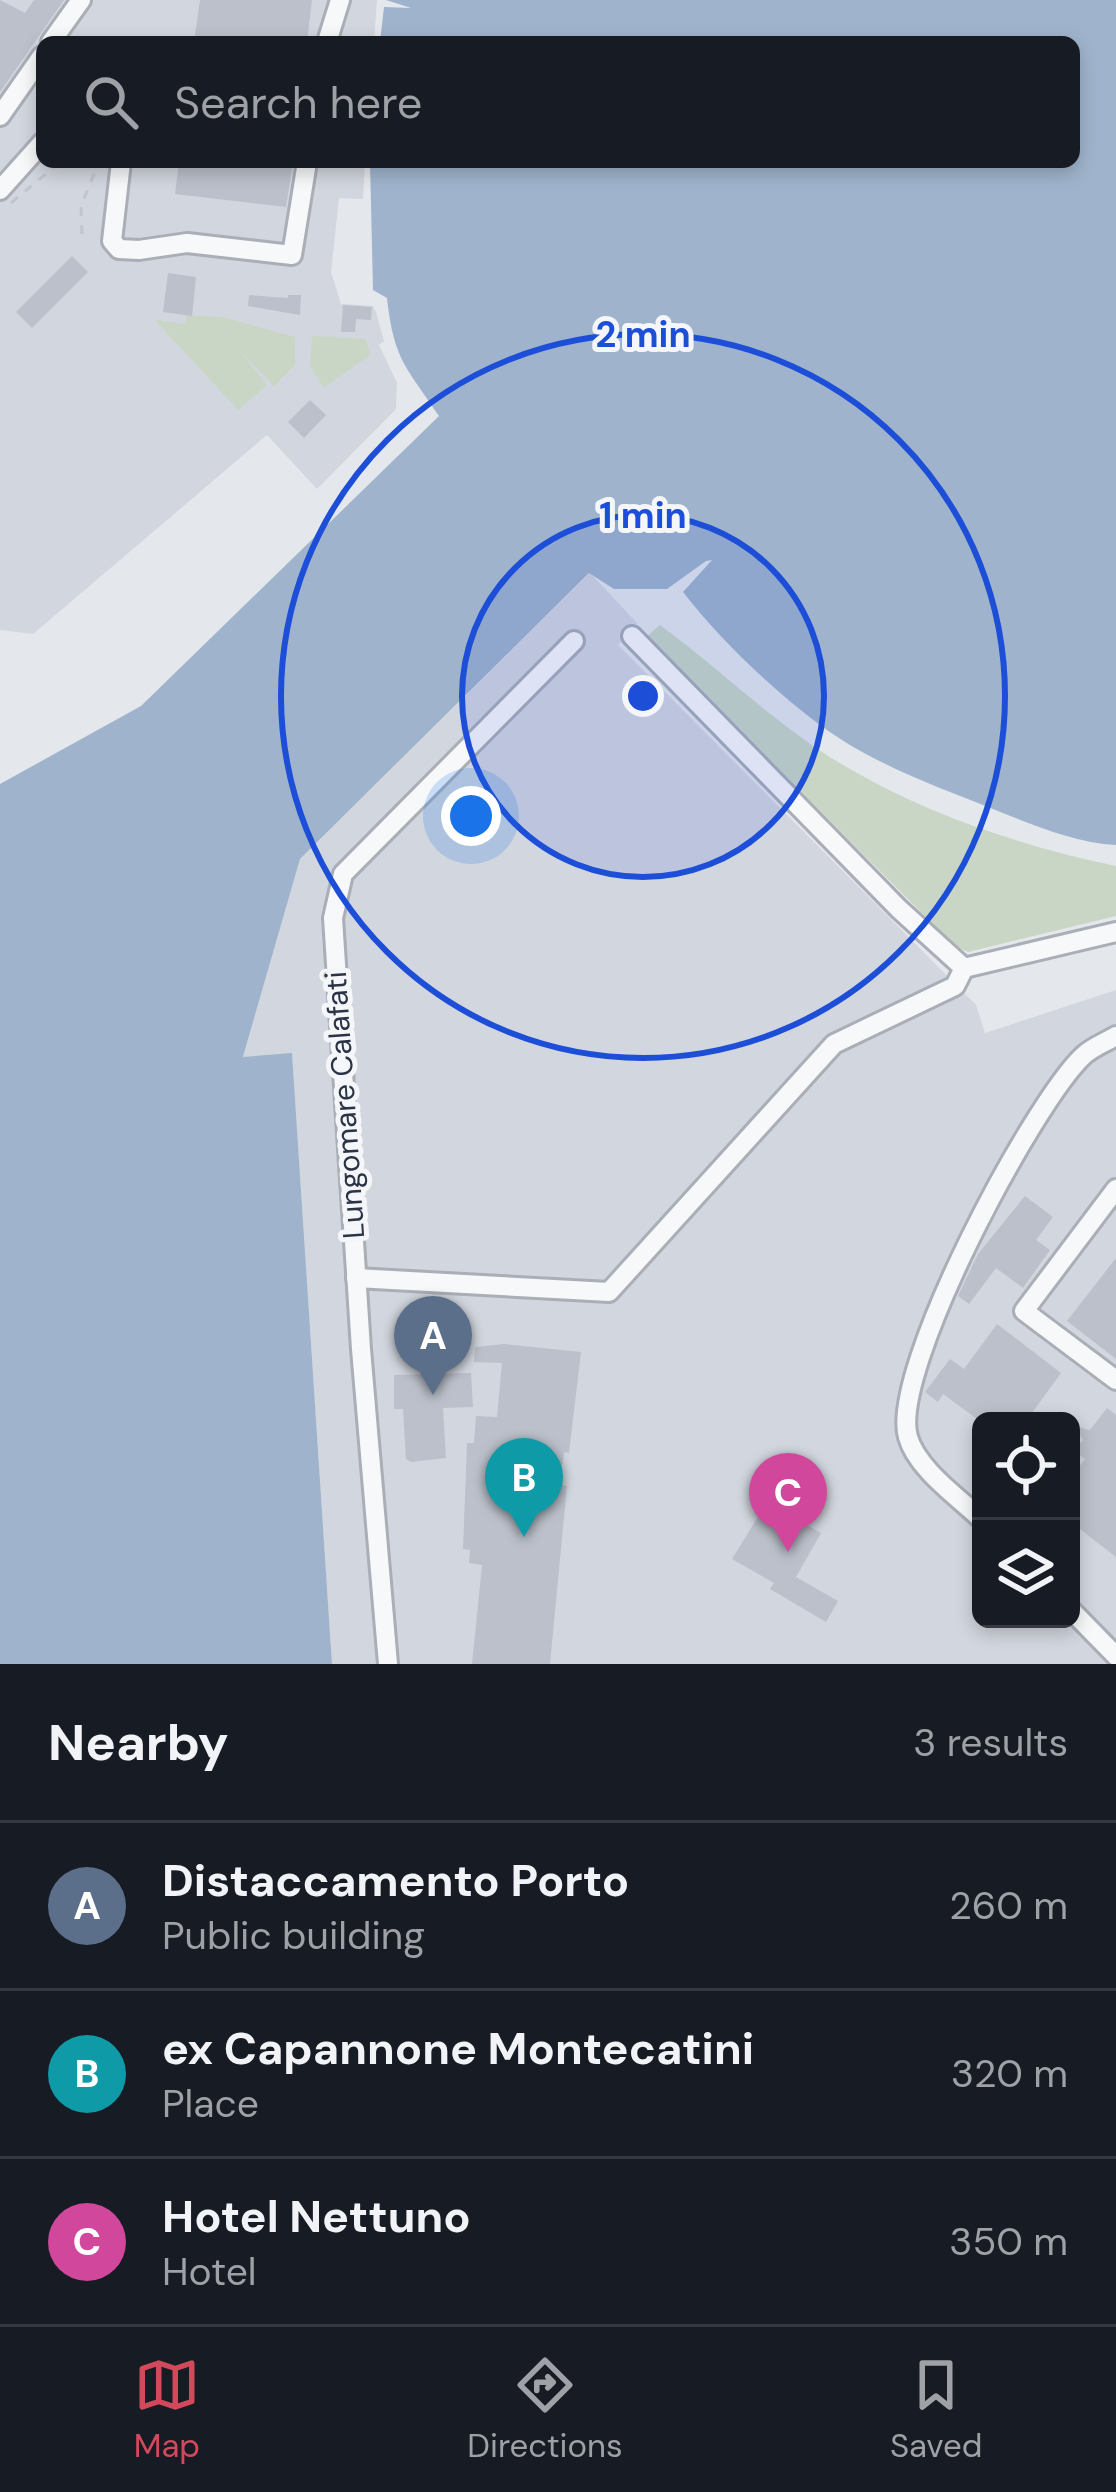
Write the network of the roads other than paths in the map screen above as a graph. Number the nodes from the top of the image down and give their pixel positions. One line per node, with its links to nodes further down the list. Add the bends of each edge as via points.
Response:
1 (81, 0): 3 (street)
2 (340, 0): 4 (street)
3 (56, 36)
4 (329, 36)
5 (36, 64): 6 (street)
6 (2, 110)
7 (36, 150): 10 (street)
8 (121, 168): 9 (street, via 112,241 119,248 187,243 292,255)
9 (306, 168)
10 (0, 190)
11 (632, 636): 14 (street)
12 (574, 641): 17 (street, Lungomare Calafati, via 343,874 333,918)
13 (1116, 932): 14 (street)
14 (964, 968): 17 (street, via 955,986 834,1044 609,1292)
15 (1116, 1036): 19 (street, via 1086,1053 1037,1114 922,1354 907,1435)
16 (1114, 1196): 18 (street, via 1024,1311)
17 (356, 1278): 22 (street, Lungomare Calafati)
18 (1116, 1380)
19 (972, 1511)
20 (1080, 1619): 21 (street)
21 (1116, 1657)
22 (388, 1664)

